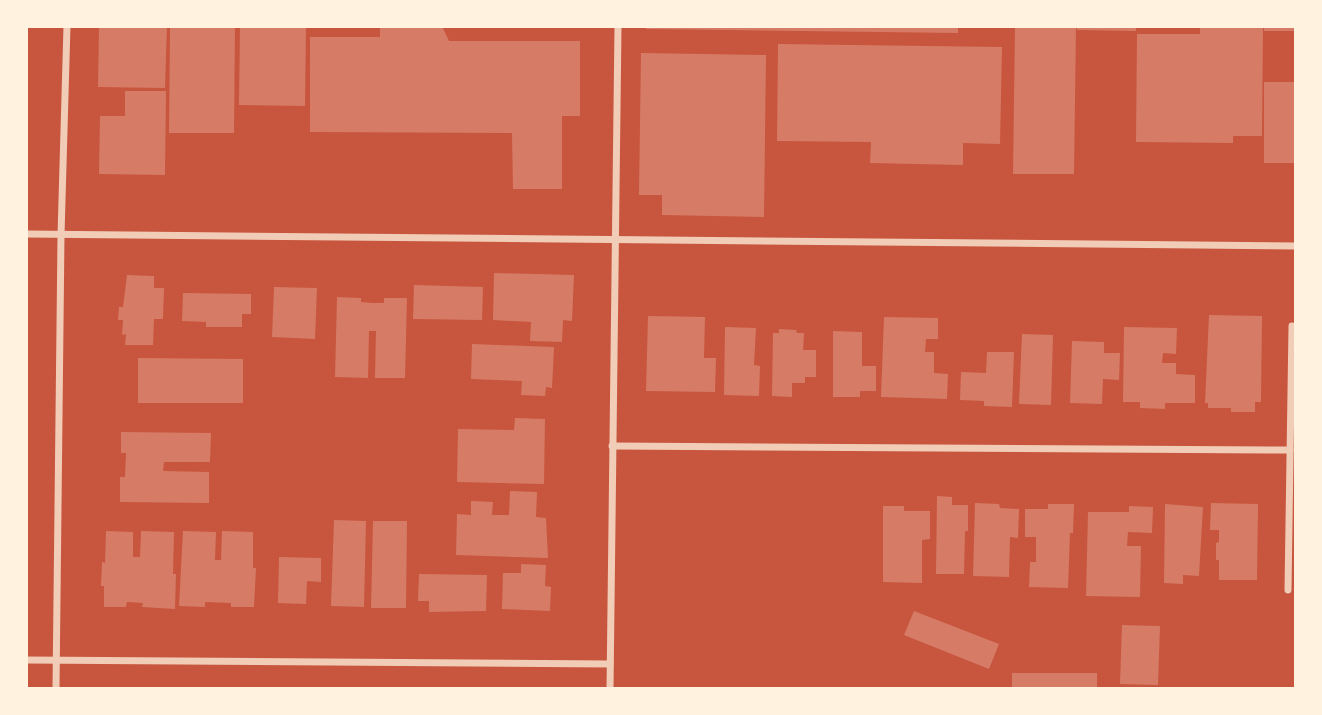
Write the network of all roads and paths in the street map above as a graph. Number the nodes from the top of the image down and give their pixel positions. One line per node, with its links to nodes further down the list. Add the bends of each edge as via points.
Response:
1 (67, 26): 4 (street)
2 (618, 26): 5 (street)
3 (26, 234): 4 (street)
4 (61, 235): 5 (street); 12 (street)
5 (615, 240): 6 (street); 8 (street)
6 (1296, 246)
7 (1292, 326): 9 (street)
8 (612, 446): 9 (street); 13 (street)
9 (1290, 450): 10 (street)
10 (1288, 590)
11 (26, 660): 12 (street)
12 (56, 660): 13 (street); 14 (street)
13 (610, 664): 15 (street)
14 (56, 689)
15 (610, 689)

